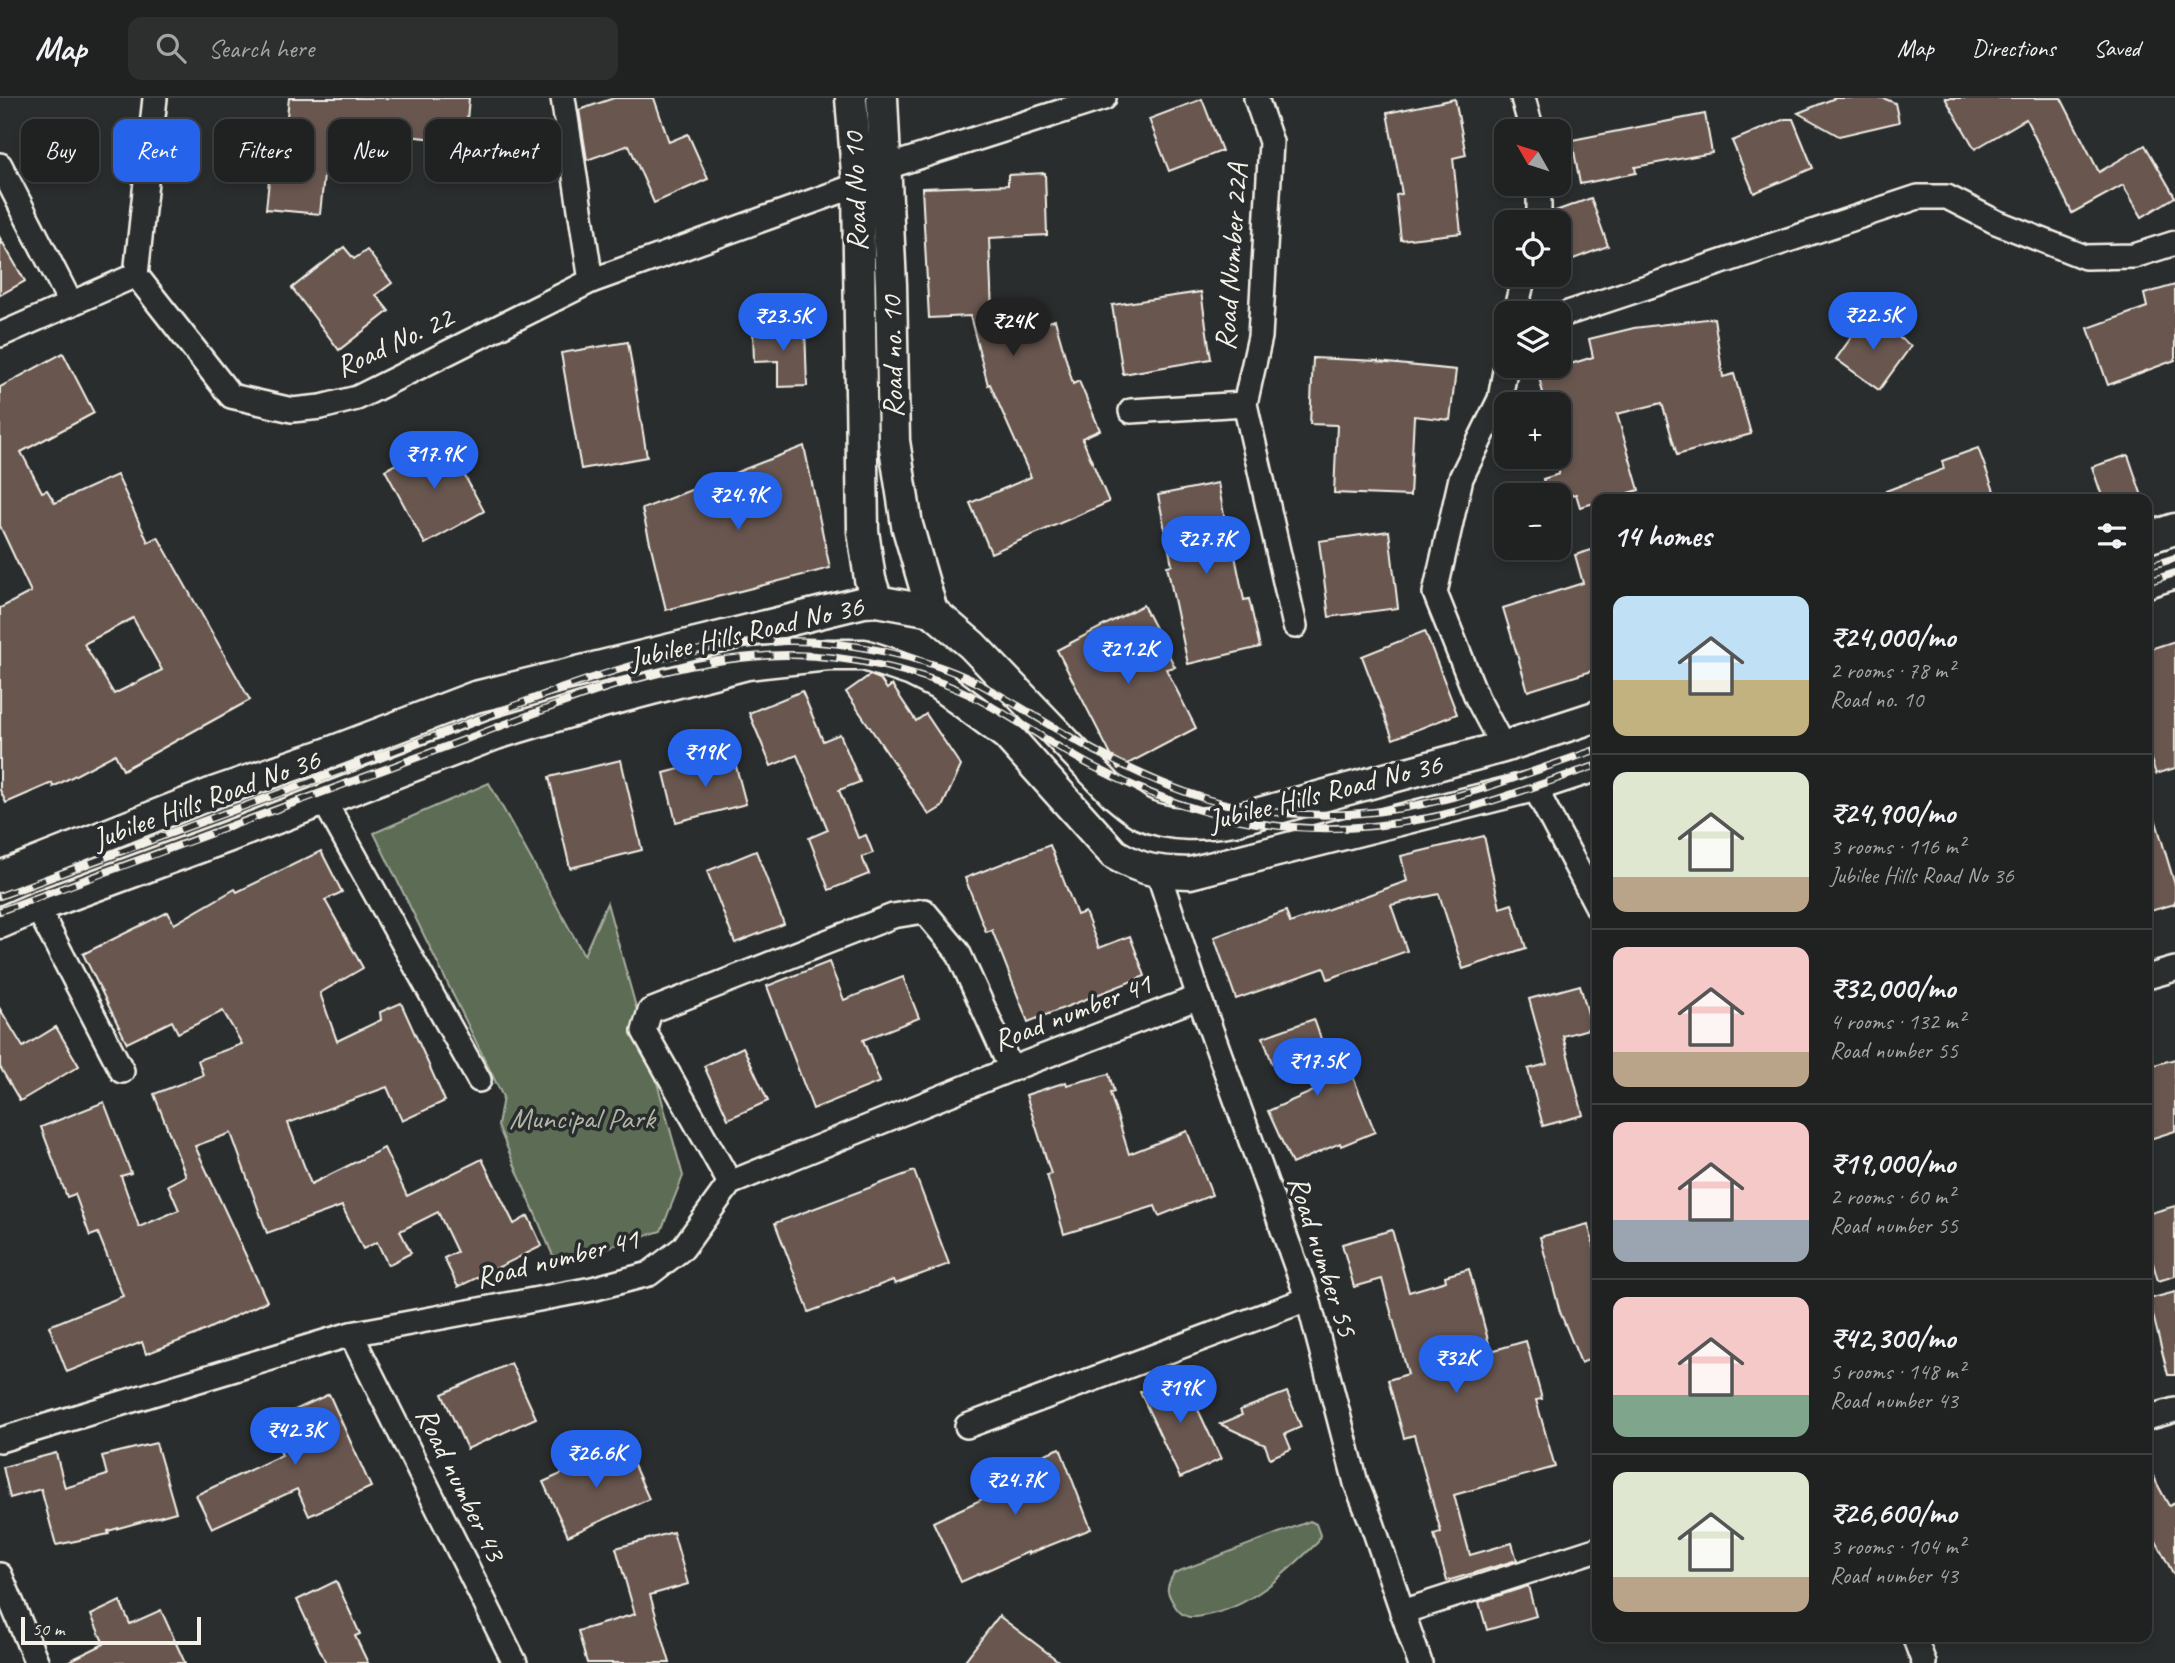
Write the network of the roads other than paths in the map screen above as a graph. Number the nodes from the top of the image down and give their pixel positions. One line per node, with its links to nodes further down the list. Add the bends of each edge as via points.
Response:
1 (155, 98): 13 (street)
2 (563, 98): 14 (street)
3 (851, 98): 11 (main road, Road No 10)
4 (882, 98): 10 (main road, Road no. 10)
5 (1104, 98): 10 (street)
6 (1256, 98): 19 (street, Road Number 22A, via 1271,142 1261,337)
7 (1524, 98): 8 (street)
8 (1529, 119)
9 (0, 166): 15 (street)
10 (887, 167): 21 (main road, Road no. 10, via 894,441)
11 (858, 185): 14 (street, Road No. 22); 23 (main road, Road No 10)
12 (2175, 243): 16 (street, via 2134,256 2085,257 1947,197 1918,197)
13 (136, 275): 14 (street, Road No. 22, via 230,396 292,410 357,398); 15 (street)
14 (591, 281)
15 (71, 304): 17 (street)
16 (1571, 312)
17 (0, 335)
18 (1504, 378): 31 (street, via 1500,399 1461,478 1435,593 1477,698)
19 (1244, 404): 20 (street); 29 (street, Road Number 22A)
20 (1131, 411)
21 (907, 526): 23 (main road, via 890,544 879,544); 28 (main road, Road no. 10)
22 (2175, 528): 24 (main road)
23 (863, 531): 27 (main road, Road No 10)
24 (2152, 536)
25 (2175, 573): 26 (main road)
26 (2152, 580)
27 (874, 590): 28 (main road, Jubilee Hills Road No 36); 34 (main road, Jubilee Hills Road No 36, via 864,602 475,697)
28 (932, 611): 31 (main road, Jubilee Hills Road No 36, via 972,645 1115,794 1139,813 1167,823 1234,820)
29 (1295, 626)
30 (1592, 718): 31 (main road, Jubilee Hills Road No 36)
31 (1503, 747)
32 (1592, 767): 33 (main road, Jubilee Hills Road No 36)
33 (1534, 786): 37 (main road, Jubilee Hills Road No 36, via 1190,873); 39 (street)
34 (212, 793): 36 (main road); 38 (main road, Jubilee Hills Road No 36)
35 (323, 799): 36 (main road, Jubilee Hills Road No 36); 37 (main road, Jubilee Hills Road No 36, via 496,734 606,701 747,664 828,654 864,655 938,684 1007,735 1114,854 1134,866); 47 (street)
36 (227, 837): 40 (main road, Jubilee Hills Road No 36)
37 (1158, 872): 44 (street, Road number 55)
38 (0, 877)
39 (1592, 897)
40 (37, 907): 41 (main road, Jubilee Hills Road No 36); 46 (street)
41 (0, 923)
42 (2175, 969): 43 (street)
43 (2152, 976)
44 (1199, 997): 45 (street, Road number 41); 49 (street, Road number 55)
45 (1011, 1069): 48 (street, Road number 41); 48 (street, via 958,952 924,911 893,916 650,1011 644,1031)
46 (122, 1070)
47 (479, 1080)
48 (730, 1183): 50 (street, Road number 41, via 683,1248 649,1274)
49 (1308, 1298): 53 (street); 57 (street, Road number 55, via 1356,1483)
50 (351, 1334): 54 (street, Road number 41); 60 (street, Road number 43)
51 (2175, 1410): 52 (street)
52 (2152, 1417)
53 (967, 1426)
54 (0, 1440)
55 (1592, 1551): 57 (street)
56 (0, 1575): 59 (street)
57 (1402, 1612): 61 (street, Road number 55)
58 (1916, 1642): 62 (street)
59 (37, 1663)
60 (515, 1663)
61 (1420, 1663)
62 (1924, 1663)

